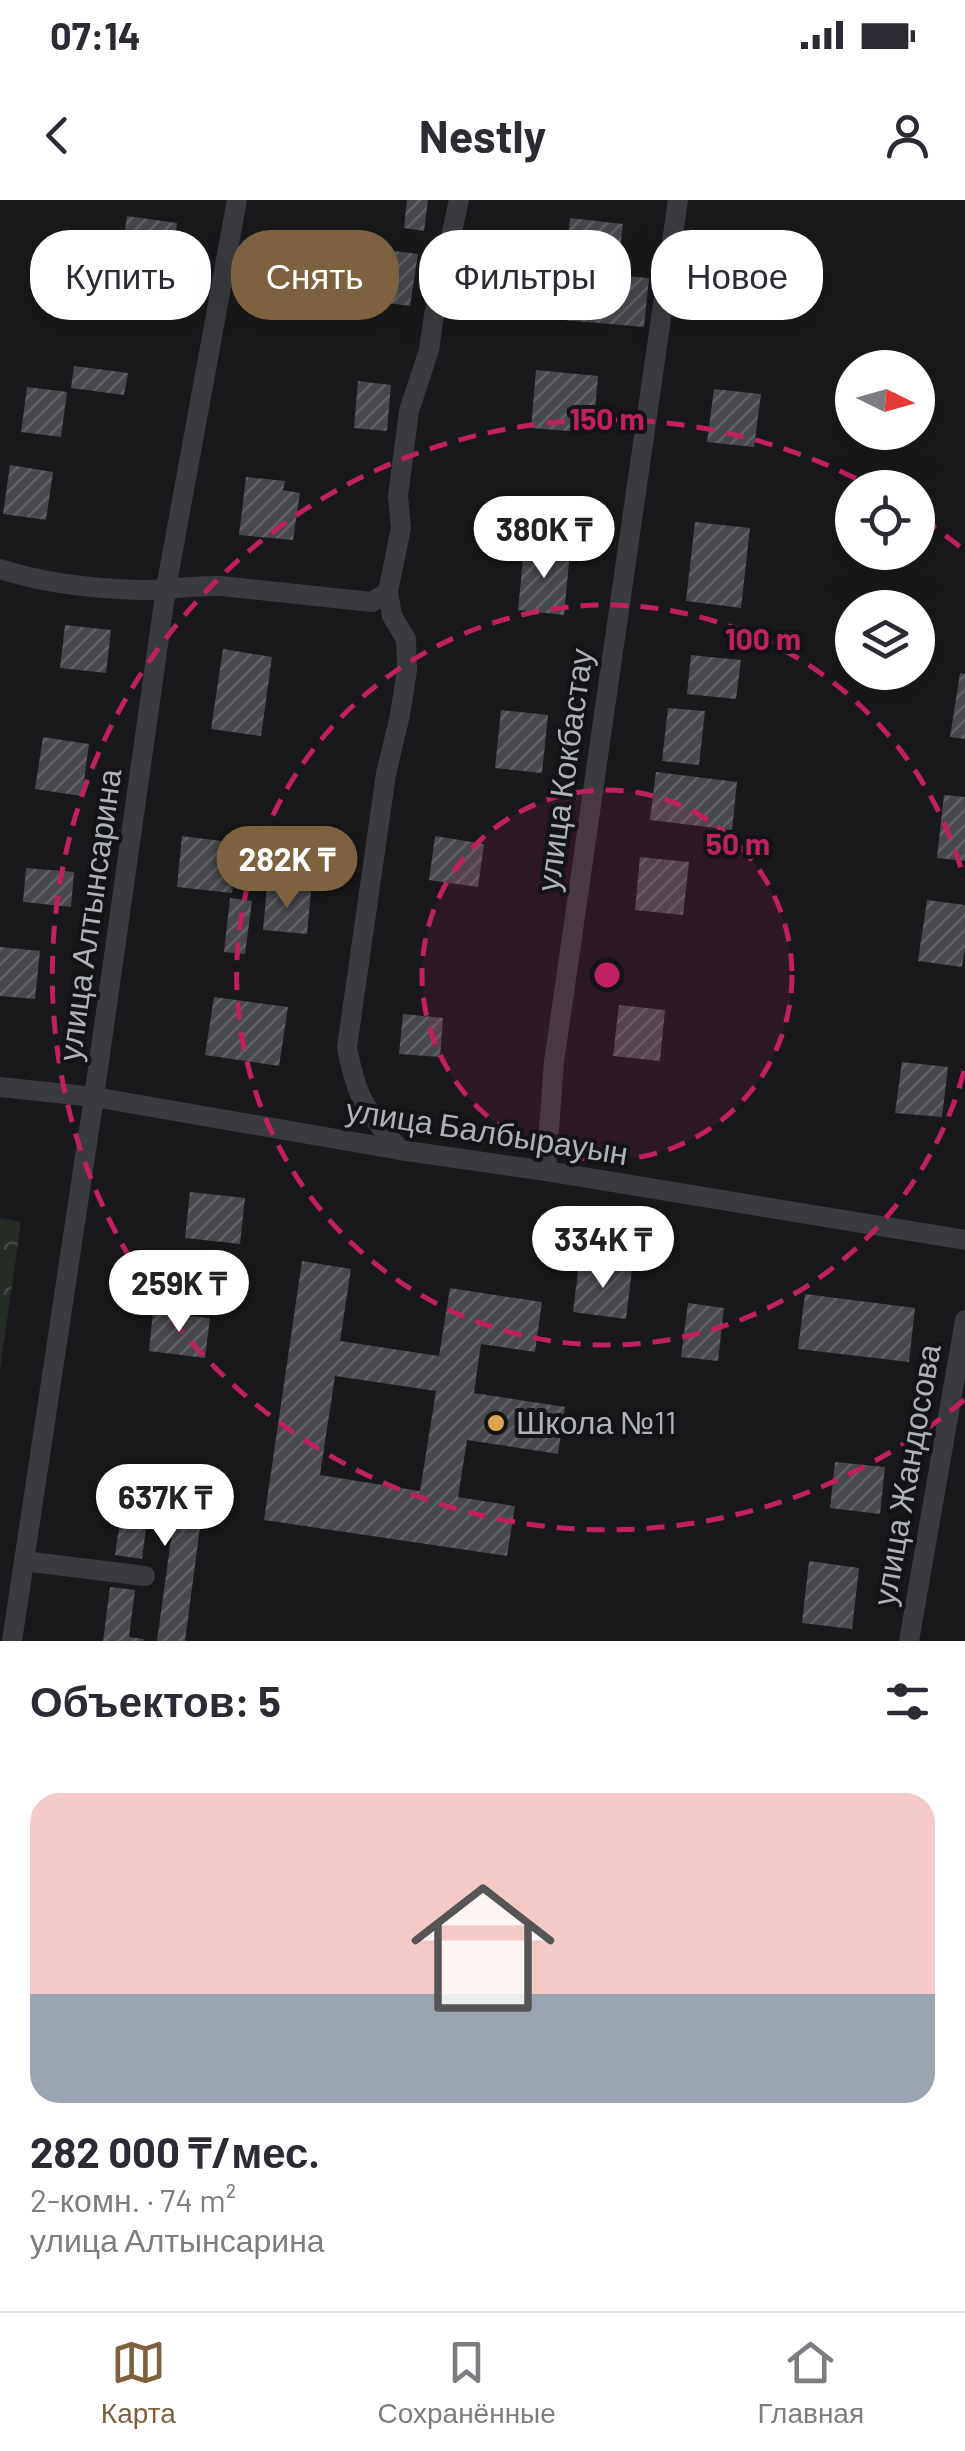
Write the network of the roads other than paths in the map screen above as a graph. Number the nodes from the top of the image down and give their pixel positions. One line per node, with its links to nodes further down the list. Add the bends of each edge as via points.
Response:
1 (237, 200): 5 (street, улица Алтынсарина)
2 (460, 200): 6 (street, via 429,350 409,411 398,496 401,528)
3 (678, 200): 10 (street, улица Кокбастау, via 554,1062)
4 (0, 569): 5 (street, via 58,583)
5 (166, 588): 6 (street, via 221,586 372,602); 8 (street, улица Алтынсарина)
6 (388, 592): 9 (street, via 406,639 408,670 386,774 347,1047 364,1108)
7 (0, 1087): 8 (street, улица Балбырауын)
8 (94, 1097): 9 (street, улица Балбырауын); 13 (street, улица Алтынсарина)
9 (400, 1150): 10 (street, улица Балбырауын)
10 (546, 1172): 11 (street, улица Балбырауын)
11 (965, 1240)
12 (965, 1320): 16 (street, улица Жандосова)
13 (24, 1561): 14 (street); 15 (street, улица Алтынсарина)
14 (144, 1576)
15 (12, 1641)
16 (909, 1641)

